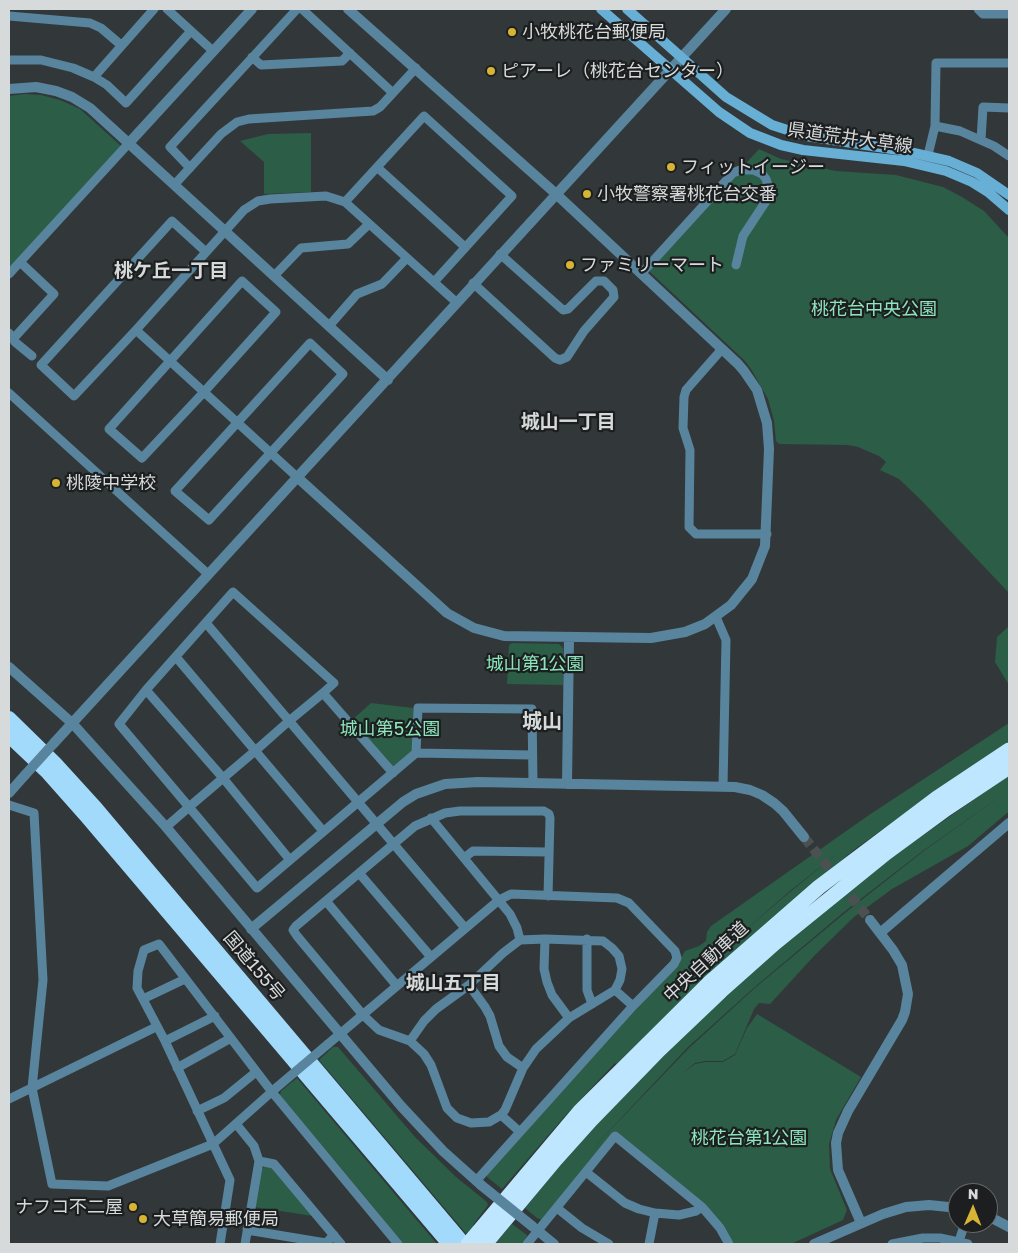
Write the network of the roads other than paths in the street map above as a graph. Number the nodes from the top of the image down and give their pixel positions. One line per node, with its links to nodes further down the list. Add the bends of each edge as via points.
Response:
1 (154, 9): 14 (street)
2 (167, 9): 13 (street)
3 (252, 9): 15 (street)
4 (297, 9): 18 (street)
5 (302, 9): 16 (street)
6 (348, 9): 21 (street)
7 (601, 9): 22 (main road, 県道荒井大草線)
8 (627, 9): 17 (main road, 県道荒井大草線)
9 (726, 9): 17 (street)
10 (978, 9): 11 (street, via 983,14)
11 (1009, 14)
12 (9, 16): 14 (street, via 90,23)
13 (191, 31): 15 (street); 23 (street, via 126,103)
14 (121, 45): 23 (street)
15 (213, 51): 29 (street)
16 (350, 53): 18 (street, via 342,61 260,65); 25 (street)
17 (682, 56): 22 (street); 30 (main road, 県道荒井大草線, via 726,97 772,125 806,136)
18 (252, 58): 32 (street, via 170,147)
19 (9, 60): 23 (street, via 57,62)
20 (1009, 63): 27 (street, via 936,63)
21 (416, 68): 25 (street); 35 (street)
22 (671, 69): 35 (street); 38 (main road, 県道荒井大草線, via 719,112 765,140 803,150 904,160 946,171 980,187)
23 (94, 77)
24 (9, 89): 29 (street, via 36,87 72,97 90,108)
25 (393, 93): 32 (street, via 373,111 237,122 221,134)
26 (1009, 108): 28 (street, via 983,107)
27 (935, 126): 28 (street); 30 (street)
28 (981, 140): 31 (street)
29 (129, 143): 34 (street); 45 (street)
30 (928, 155): 36 (main road, 県道荒井大草線, via 977,173)
31 (1009, 156)
32 (190, 168): 34 (street)
33 (378, 168): 37 (street); 41 (street); 41 (street, via 424,116 512,196)
34 (175, 184): 40 (street)
35 (556, 193): 43 (street); 48 (street)
36 (1009, 195)
37 (345, 202): 39 (street); 40 (street, via 326,196 258,201 244,210)
38 (1009, 210)
39 (368, 224): 44 (street); 49 (street, via 348,244 301,248)
40 (224, 232): 42 (street); 49 (street)
41 (465, 246): 50 (street)
42 (206, 252): 54 (street); 54 (street, via 172,221 41,365 74,396)
43 (500, 254): 51 (street); 51 (street, via 562,310 568,309 596,281 604,281 613,290 614,298 584,331 566,358 560,360)
44 (407, 258): 50 (street); 53 (street, via 382,284 357,294)
45 (20, 262): 47 (street); 55 (street, via 54,294)
46 (736, 265): 48 (street, via 743,236 768,198 766,179 752,170 733,173)
47 (9, 274)
48 (641, 274): 56 (street)
49 (274, 276): 53 (street)
50 (434, 282): 52 (street)
51 (473, 283): 52 (street)
52 (456, 302): 59 (street)
53 (329, 326): 59 (street)
54 (136, 330): 58 (street)
55 (11, 336): 57 (street)
56 (722, 350): 65 (street, via 750,380 765,411 769,449); 65 (street, via 686,390 684,397 683,428 690,450 689,527 696,534)
57 (32, 356)
58 (170, 361): 60 (street); 60 (street, via 109,429 142,458); 60 (street, via 242,281 276,312)
59 (388, 380): 64 (street)
60 (204, 392): 62 (street)
61 (9, 393): 66 (street)
62 (237, 422): 63 (street); 63 (street, via 175,491 209,520); 63 (street, via 310,344 343,374)
63 (271, 454): 64 (street)
64 (297, 477): 66 (street); 69 (street, via 459,621 504,636)
65 (767, 534): 67 (street, via 752,579 731,605)
66 (208, 574): 76 (street)
67 (716, 617): 69 (street, via 695,629 664,637); 87 (street, via 726,640)
68 (206, 623): 70 (street); 73 (street, via 233,592 334,683); 75 (street)
69 (569, 638): 86 (street)
70 (176, 657): 72 (street); 79 (street)
71 (9, 667): 76 (street)
72 (146, 690): 84 (street); 91 (street, via 119,724)
73 (323, 693): 75 (street); 83 (street)
74 (9, 718): 159 (highway, 国道155号, via 96,808)
75 (290, 721): 79 (street); 89 (street)
76 (73, 724): 88 (street, bridge); 95 (street)
77 (9, 736): 158 (highway, 国道155号, via 87,817)
78 (1009, 750): 151 (highway, 中央自動車道, via 937,798 819,887 709,983 580,1112)
79 (255, 751): 84 (street); 96 (street)
80 (416, 753): 81 (street); 81 (street, via 418,708 532,709); 83 (street)
81 (532, 755): 85 (street)
82 (1009, 766): 151 (highway, 中央自動車道, via 886,853 721,991 591,1120)
83 (393, 773): 89 (street)
84 (223, 778): 91 (street); 101 (street)
85 (532, 783): 86 (street); 94 (street, via 445,784 416,794)
86 (567, 784): 87 (street)
87 (723, 786): 97 (street, via 762,795 783,811)
88 (9, 793)
89 (358, 802): 94 (street); 96 (street)
90 (9, 806): 132 (street, via 34,814 43,980)
91 (189, 807): 95 (street); 101 (street, via 257,888)
92 (431, 818): 98 (street); 99 (street, via 460,811 544,812 550,818); 100 (street)
93 (1009, 823): 109 (street)
94 (376, 824): 98 (street); 108 (street)
95 (166, 827): 108 (street)
96 (323, 831): 101 (street)
97 (804, 837)
98 (394, 843): 102 (street); 107 (street)
99 (549, 852): 100 (street, via 473,851); 103 (street)
100 (464, 858): 104 (street)
101 (290, 860)
102 (359, 873): 105 (street); 113 (street)
103 (548, 896): 104 (street, via 511,894); 120 (street, via 617,898 629,903 675,951 677,958 674,964)
104 (499, 900): 107 (street); 112 (street, via 510,914)
105 (326, 901): 116 (street); 121 (street, via 294,930)
106 (870, 920): 109 (street)
107 (465, 928): 113 (street)
108 (251, 929): 125 (street)
109 (880, 933): 147 (street, via 902,965 908,994 902,1020 838,1133 838,1170)
110 (545, 939): 111 (street); 112 (street); 123 (street, via 547,982 552,995)
111 (587, 939): 117 (street, via 603,941 619,956 622,969); 119 (street, via 587,990)
112 (520, 940): 115 (street)
113 (430, 957): 116 (street)
114 (185, 979): 118 (street); 118 (street, via 158,944 144,950 137,988); 122 (street)
115 (469, 985): 127 (street, via 424,1020); 130 (street, via 486,1007 499,1046 507,1057)
116 (397, 986): 121 (street)
117 (615, 990): 119 (street); 120 (street)
118 (143, 999): 124 (street)
119 (592, 1004): 123 (street)
120 (633, 1006): 138 (street)
121 (363, 1014): 125 (street); 127 (street, via 379,1030)
122 (215, 1016): 126 (street); 128 (street)
123 (569, 1018): 130 (street, via 536,1049)
124 (156, 1027): 128 (street); 132 (street)
125 (339, 1034): 133 (street, bridge); 142 (street, via 419,1127)
126 (231, 1038): 129 (street); 131 (street)
127 (410, 1040): 136 (street, via 428,1060 447,1108 457,1118 483,1124)
128 (165, 1041): 129 (street)
129 (177, 1068): 135 (street)
130 (523, 1068): 136 (street)
131 (256, 1072): 133 (street); 135 (street, via 224,1098)
132 (32, 1088): 134 (street); 139 (street, via 52,1184 108,1186)
133 (274, 1090): 137 (street); 157 (street)
134 (9, 1098)
135 (197, 1110): 139 (street)
136 (501, 1115): 138 (street)
137 (237, 1124): 139 (street); 140 (street, via 254,1146)
138 (520, 1132): 142 (street)
139 (213, 1144): 154 (street, via 230,1180)
140 (259, 1161): 149 (street); 150 (street, via 274,1164)
141 (586, 1172): 143 (street, via 615,1136); 145 (street); 146 (street, via 626,1203)
142 (479, 1183): 148 (street, bridge)
143 (702, 1207): 146 (street, via 679,1215); 165 (street)
144 (948, 1207): 147 (street, via 906,1207)
145 (557, 1208): 148 (street); 163 (street)
146 (656, 1213): 164 (street)
147 (861, 1222): 166 (street)
148 (534, 1229): 161 (street); 162 (street)
149 (247, 1230): 152 (street); 155 (street)
150 (334, 1236): 152 (street, via 326,1243); 156 (street)
151 (484, 1238): 160 (highway, 中央自動車道)
152 (282, 1240)
153 (962, 1243): 167 (street, via 923,1238)
154 (220, 1244)
155 (245, 1244)
156 (341, 1244)
157 (398, 1244)
158 (448, 1244)
159 (464, 1244)
160 (468, 1244)
161 (527, 1244)
162 (554, 1244)
163 (609, 1244)
164 (649, 1244)
165 (729, 1244)
166 (814, 1244)
167 (892, 1244)

